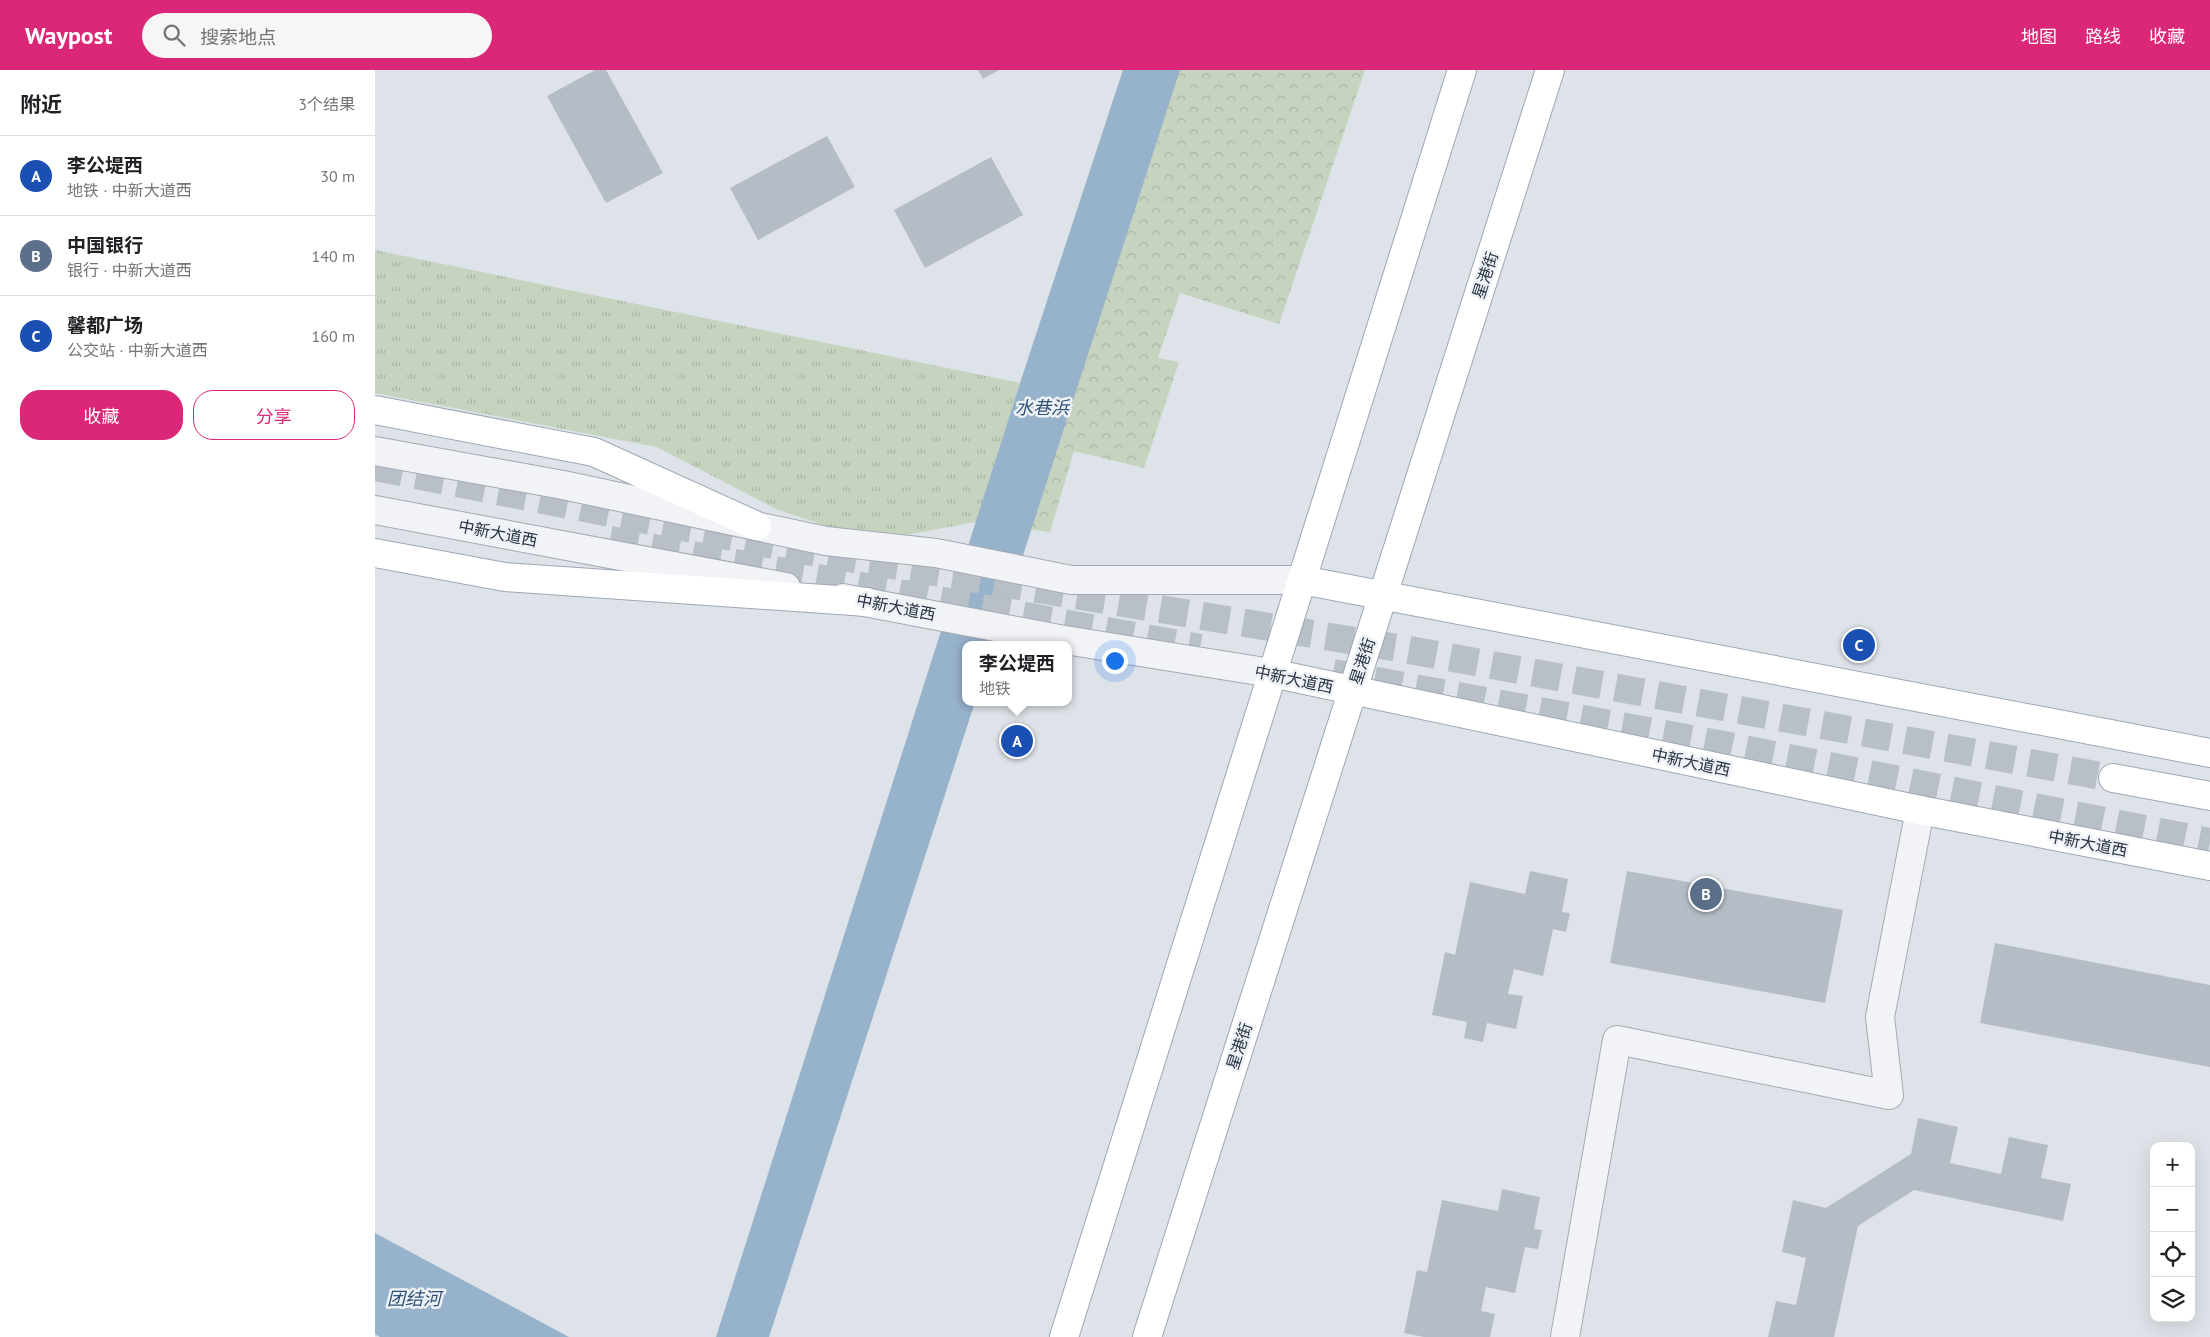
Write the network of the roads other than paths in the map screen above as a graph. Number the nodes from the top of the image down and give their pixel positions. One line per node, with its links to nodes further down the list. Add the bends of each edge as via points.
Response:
1 (1462, 70): 8 (main road)
2 (1550, 70): 9 (main road, 星港街)
3 (375, 410): 6 (main road, via 594,452)
4 (375, 451): 6 (street, via 563,485)
5 (375, 510): 10 (street, 中新大道西)
6 (757, 526): 8 (street, via 826,541 936,553 1071,580)
7 (375, 552): 10 (main road, via 505,577)
8 (1302, 580): 9 (main road); 13 (main road)
9 (1383, 596): 14 (main road, 星港街); 15 (main road)
10 (867, 602): 11 (street, 中新大道西)
11 (1071, 641)
12 (1072, 641): 13 (street, 中新大道西)
13 (1271, 673): 14 (main road, 中新大道西); 20 (main road)
14 (1352, 692): 18 (main road, 中新大道西); 21 (main road, 星港街)
15 (2210, 753)
16 (2113, 778): 17 (main road)
17 (2210, 796)
18 (1920, 810): 19 (main road, 中新大道西); 22 (street, via 1880,1017 1889,1096 1617,1040)
19 (2210, 866)
20 (1064, 1337)
21 (1147, 1337)
22 (1565, 1337)

